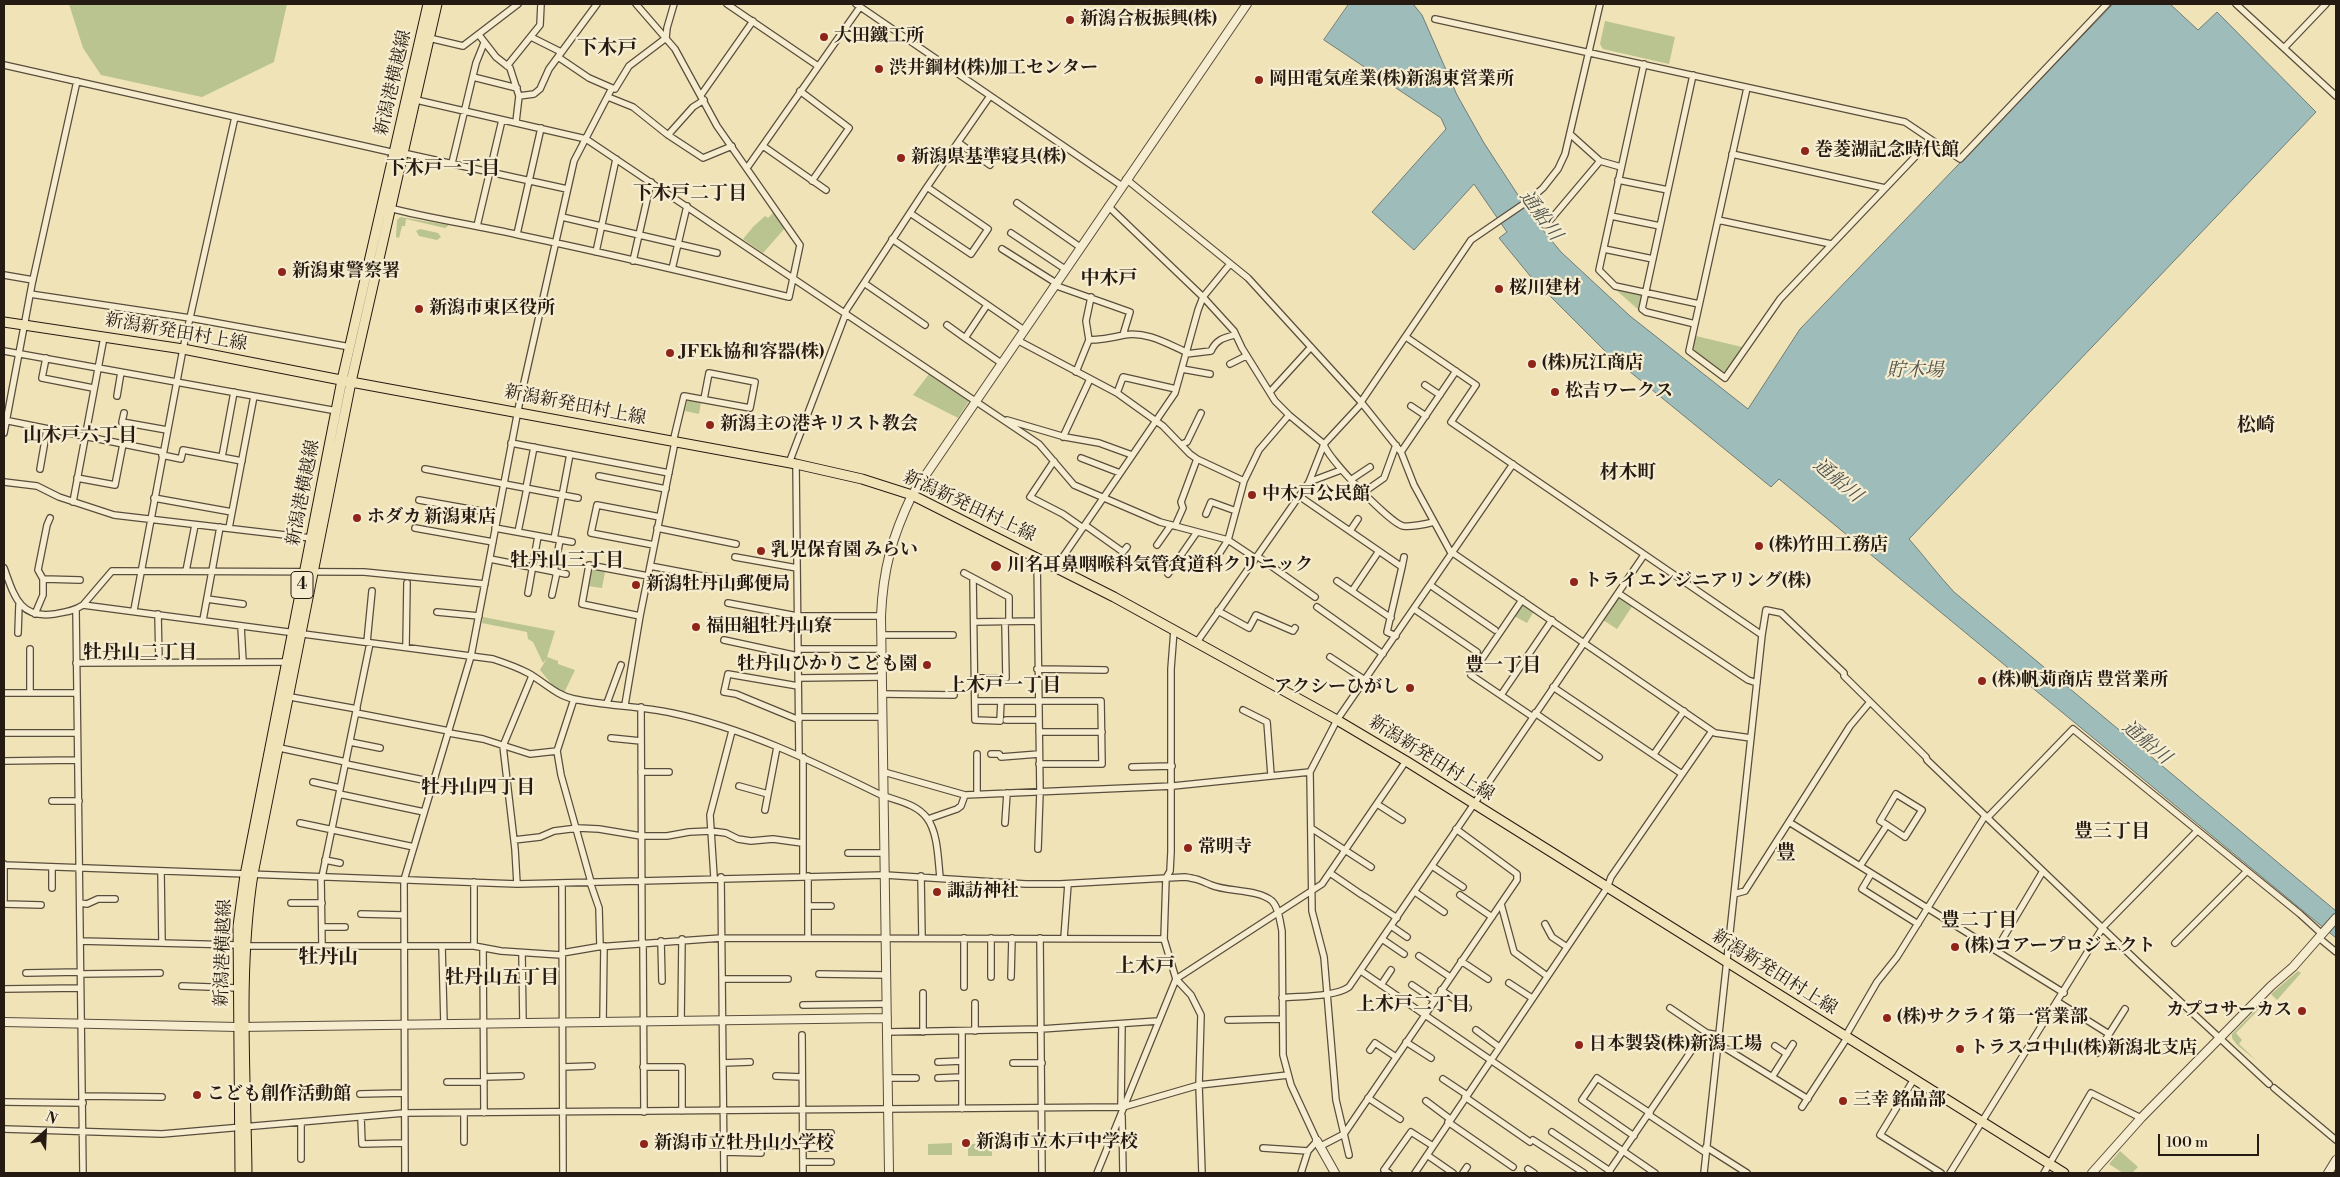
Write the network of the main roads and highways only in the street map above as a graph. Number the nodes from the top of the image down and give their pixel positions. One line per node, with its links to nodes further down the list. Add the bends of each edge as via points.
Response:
1 (428, 4): 3 (main road, 新潟港横越線 / 4)
2 (437, 4): 3 (main road, 新潟港横越線 / 4)
3 (411, 99): 4 (main road, 新潟港横越線 / 4)
4 (386, 207): 6 (main road, 新潟港横越線 / 4); 6 (main road, 新潟港横越線 / 4, via 350,347)
5 (4, 322): 6 (main road, 新潟新発田村上線, via 183,349)
6 (346, 381): 7 (main road, 新潟港横越線 / 4); 7 (main road, 新潟港横越線 / 4, via 311,538); 15 (main road, 新潟新発田村上線, via 792,464 912,494 1056,567 1337,720)
7 (309, 572): 8 (main road, 新潟港横越線 / 4)
8 (298, 634): 9 (main road, 新潟港横越線 / 4); 9 (main road, 新潟港横越線 / 4, via 288,662)
9 (285, 696): 10 (main road, 新潟港横越線 / 4, via 238,926)
10 (242, 945): 11 (main road, 新潟港横越線 / 4); 11 (main road, 新潟港横越線 / 4, via 238,988)
11 (242, 1026): 12 (main road, 新潟港横越線 / 4)
12 (243, 1128): 13 (main road, 新潟港横越線 / 4); 14 (main road, 新潟港横越線 / 4)
13 (240, 1173)
14 (247, 1173)
15 (2064, 1173)

